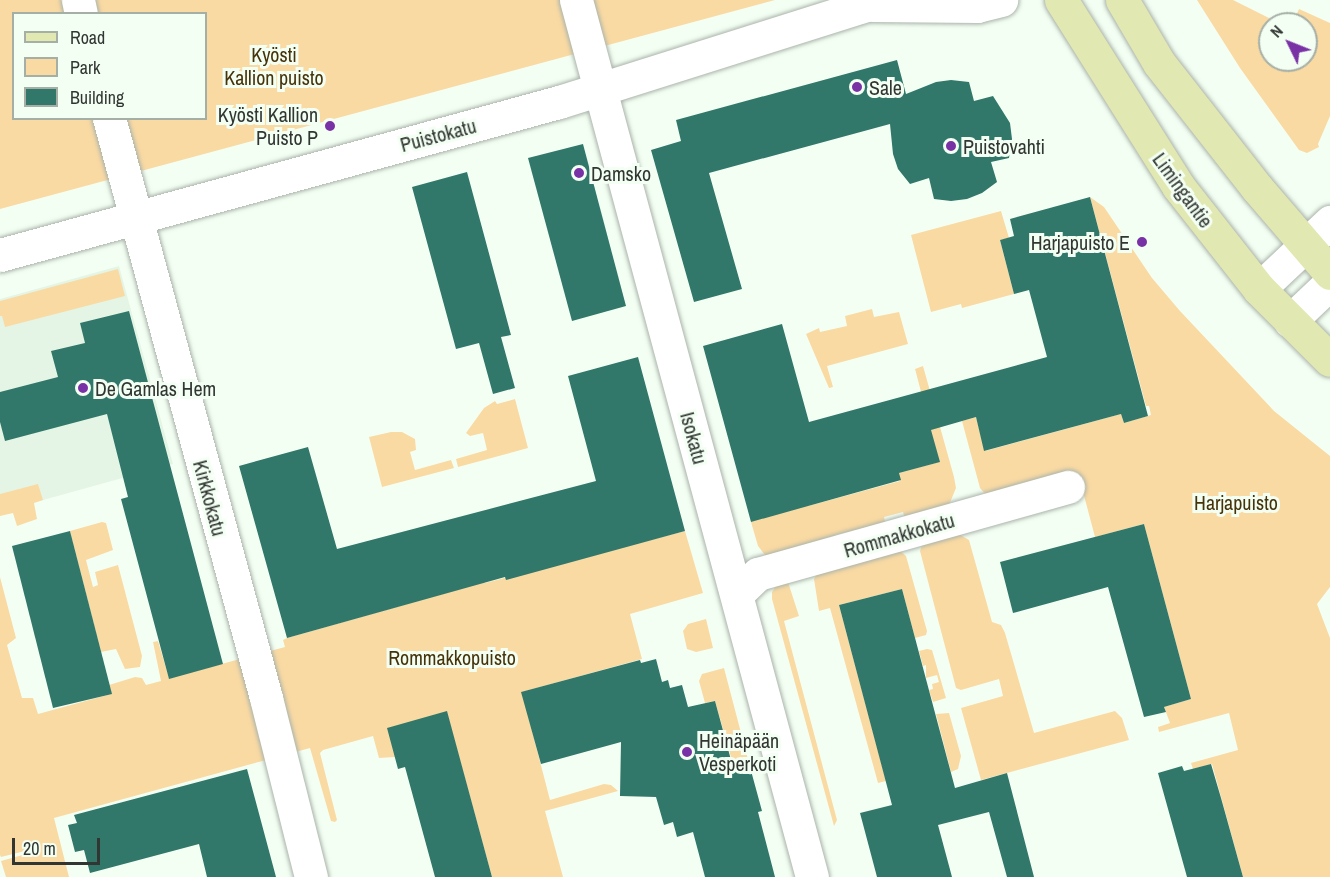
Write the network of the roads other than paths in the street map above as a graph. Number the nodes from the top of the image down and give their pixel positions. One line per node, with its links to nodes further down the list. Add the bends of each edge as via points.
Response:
1 (576, 0): 6 (street, Isokatu)
2 (1001, 0): 5 (street, Puistokatu, via 976,6)
3 (1061, 0): 14 (main road, Limingantie, via 1178,186)
4 (1122, 0): 10 (main road, via 1159,63)
5 (877, 2): 6 (street, Puistokatu)
6 (601, 89): 8 (street, Puistokatu); 18 (street, Isokatu)
7 (111, 120): 8 (street, Kirkkokatu)
8 (136, 218): 11 (street, Puistokatu); 19 (street, Kirkkokatu)
9 (1330, 222): 10 (street)
10 (1305, 246): 12 (main road); 14 (street)
11 (0, 255)
12 (1330, 273)
13 (1330, 283): 15 (street)
14 (1259, 289): 15 (main road, Limingantie)
15 (1290, 321): 16 (main road, Limingantie)
16 (1330, 360)
17 (1068, 487): 18 (street, Rommakkokatu, via 758,574)
18 (737, 594): 20 (street, Isokatu)
19 (311, 877)
20 (812, 877)

